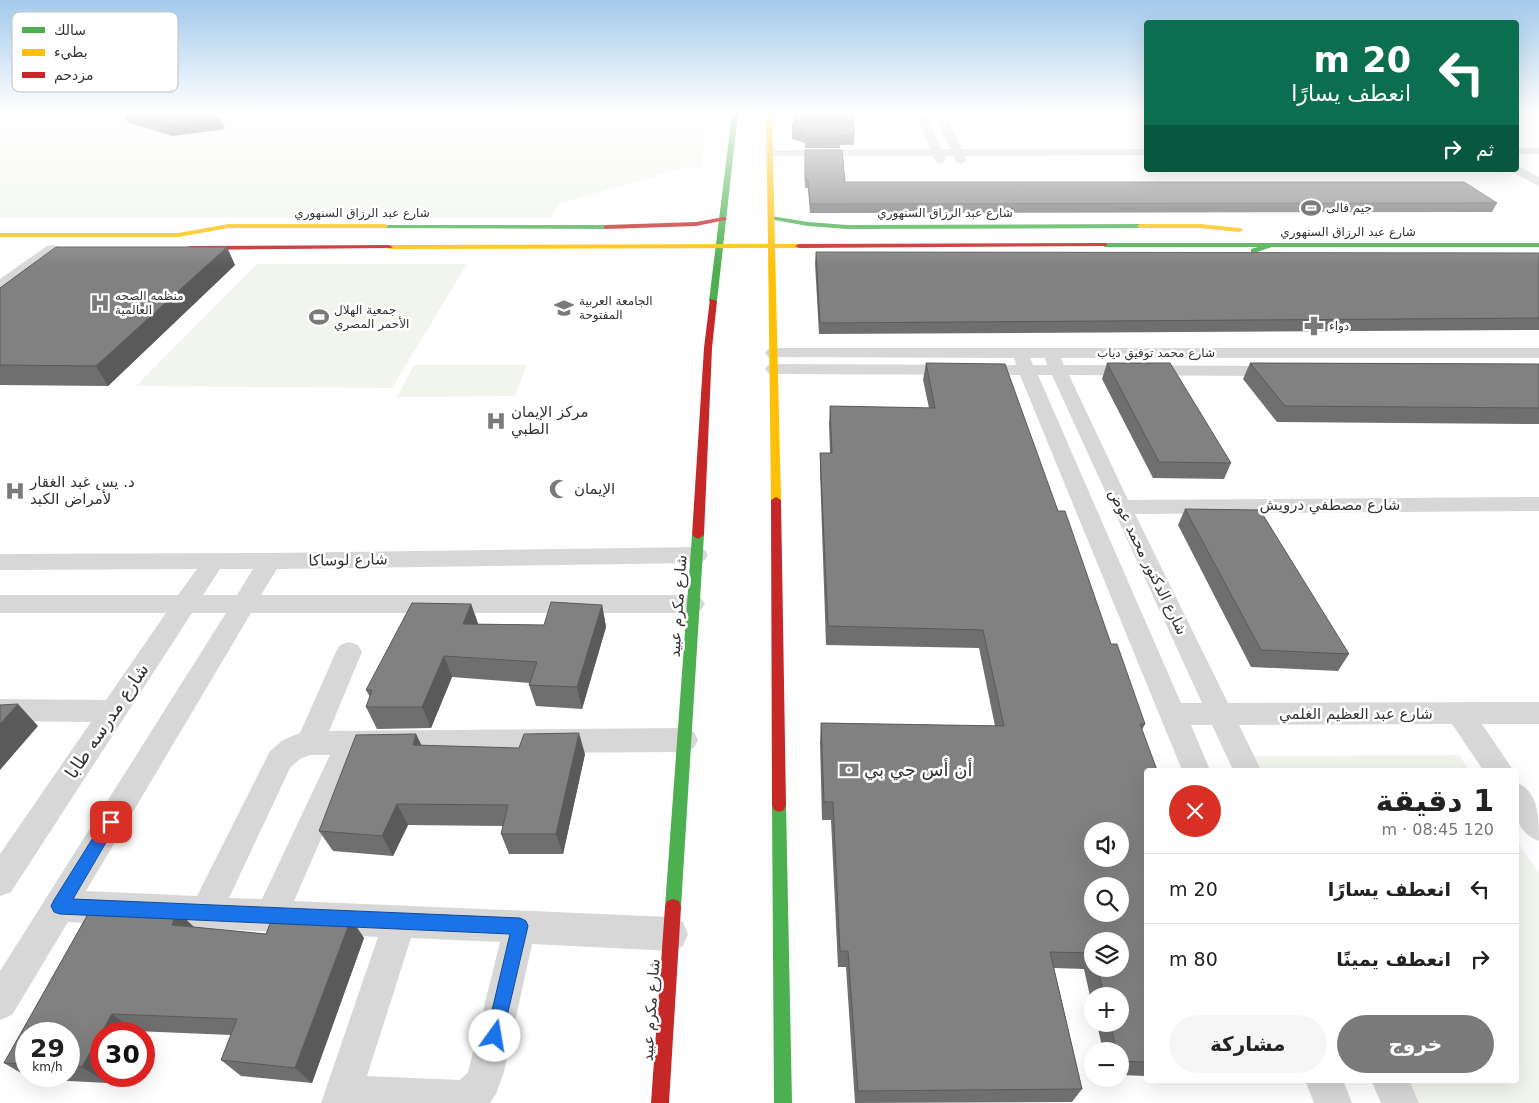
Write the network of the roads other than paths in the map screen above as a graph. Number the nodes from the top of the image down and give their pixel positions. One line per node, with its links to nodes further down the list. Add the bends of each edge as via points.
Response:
1 (730, 164): 5 (street, شارع مكرم عبيد)
2 (770, 164): 6 (street)
3 (1519, 171): 4 (street)
4 (1539, 182)
5 (724, 218): 7 (street, شارع عبد الرزاق السنهوري, via 681,225); 31 (street, شارع مكرم عبيد, via 714,263)
6 (771, 218): 8 (street, شارع عبد الرزاق السنهوري); 22 (street)
7 (634, 227): 12 (street, شارع عبد الرزاق السنهوري, via 229,226); 16 (street, via 645,232 650,242)
8 (847, 227): 9 (street, شارع عبد الرزاق السنهوري, via 1200,226); 17 (street, via 836,232 833,239 838,247)
9 (1256, 233): 10 (street, شارع عبد الرزاق السنهوري); 12 (street)
10 (1510, 233)
11 (0, 235): 12 (street, شارع عبد الرزاق السنهوري)
12 (178, 235)
13 (1271, 245): 14 (street, شارع عبد الرزاق السنهوري); 16 (street, via 179,250 211,256); 17 (street, شارع عبد الرزاق السنهوري, via 1256,251 1217,254)
14 (1539, 245)
15 (34, 249): 18 (street)
16 (633, 254): 19 (street)
17 (851, 255): 20 (street, شارع عبد الرزاق السنهوري)
18 (57, 256): 23 (street)
19 (690, 258)
20 (810, 258)
21 (784, 264): 22 (street)
22 (771, 268): 25 (street)
23 (0, 286)
24 (1539, 353): 27 (street, شارع محمد توفيق دياب)
25 (774, 361): 26 (street, شارع محمد توفيق دياب); 66 (street)
26 (1023, 362): 27 (street, شارع محمد توفيق دياب); 42 (street)
27 (1055, 362): 28 (street, شارع محمد توفيق دياب); 30 (street, شارع الدكتور محمد عوض)
28 (1294, 371)
29 (1539, 504): 30 (street, شارع مصطفي درويش)
30 (1121, 507): 43 (street, شارع الدكتور محمد عوض)
31 (697, 555): 33 (street, شارع لوساكا); 38 (street, شارع مكرم عبيد)
32 (214, 561): 33 (street, شارع لوساكا); 34 (street, شارع لوساكا); 35 (street, شارع مدرسه طابا)
33 (270, 561): 36 (street)
34 (0, 562)
35 (186, 603): 36 (street); 37 (street); 41 (street, شارع مدرسه طابا)
36 (244, 603): 38 (street); 55 (street)
37 (0, 604)
38 (694, 604): 46 (street, شارع مكرم عبيد)
39 (349, 652): 47 (street)
40 (0, 710): 41 (street)
41 (114, 711): 54 (street, شارع مدرسه طابا)
42 (1172, 714): 43 (street, شارع عبد العظيم الغلمي); 49 (street)
43 (1221, 714): 44 (street, شارع عبد العظيم الغلمي); 50 (street, شارع الدكتور محمد عوض)
44 (1460, 714): 45 (street, شارع عبد العظيم الغلمي); 51 (street)
45 (1539, 714)
46 (684, 740): 48 (street); 60 (street, شارع مكرم عبيد)
47 (310, 743): 48 (street); 56 (street, via 287,751 280,760)
48 (349, 743): 57 (street)
49 (1195, 768)
50 (1246, 768)
51 (1498, 768)
52 (1519, 798): 53 (street)
53 (1539, 827)
54 (0, 881)
55 (60, 906): 56 (street); 61 (street)
56 (206, 912): 57 (street)
57 (272, 915): 58 (street)
58 (400, 921): 59 (street); 64 (street)
59 (520, 926): 60 (street); 64 (street, via 486,1072 474,1094 463,1099)
60 (672, 934): 65 (street, شارع مكرم عبيد)
61 (0, 1003)
62 (1325, 1083): 67 (street)
63 (1391, 1083): 68 (street)
64 (341, 1099)
65 (660, 1103)
66 (783, 1103)
67 (1333, 1103)
68 (1400, 1103)

